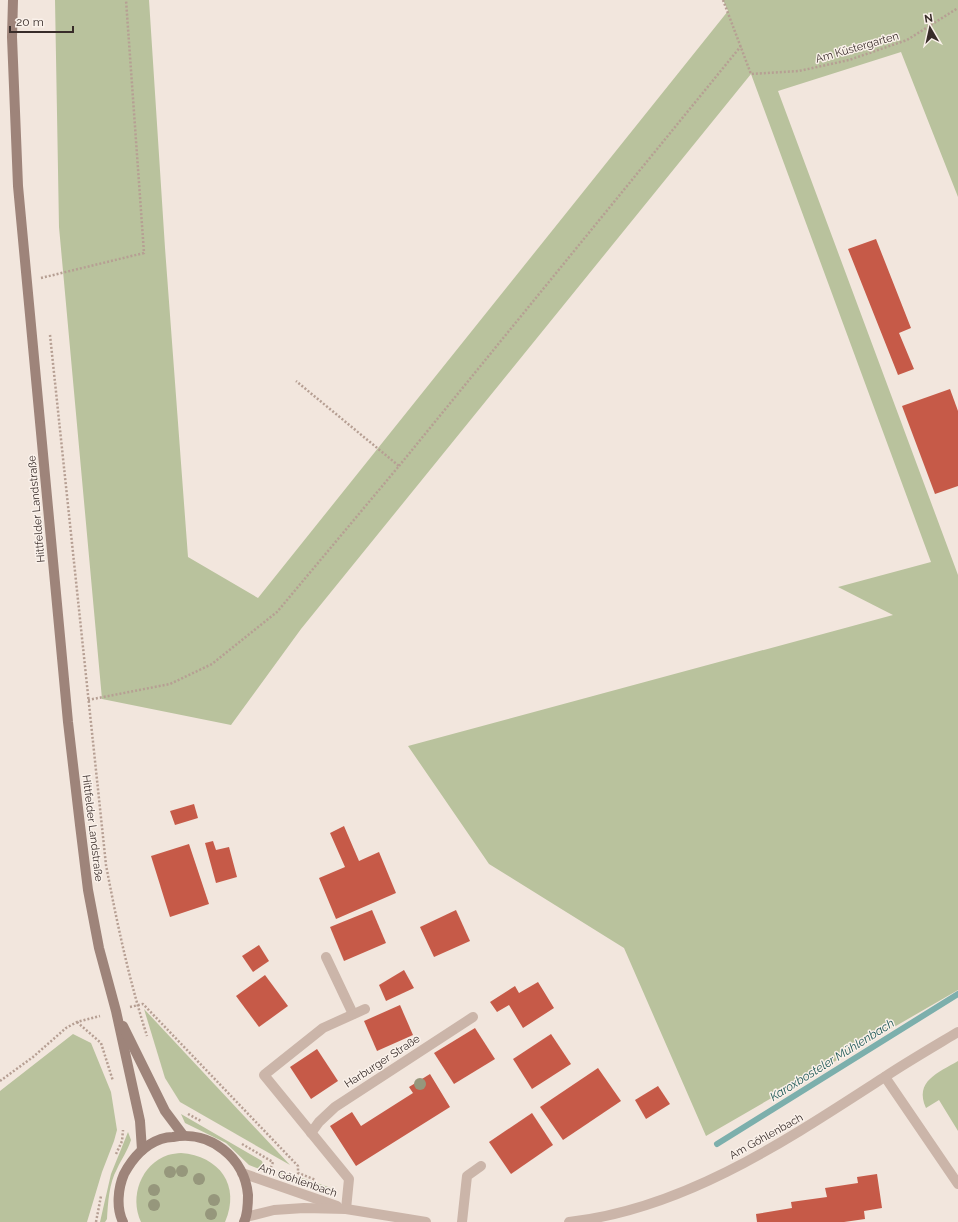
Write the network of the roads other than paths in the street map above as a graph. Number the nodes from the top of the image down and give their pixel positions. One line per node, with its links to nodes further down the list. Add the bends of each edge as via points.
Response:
1 (13, 0): 4 (main road, Hittfelder Landstraße, via 12,38 18,186 68,722 88,890 99,948)
2 (326, 957): 5 (street)
3 (365, 1009): 5 (street)
4 (116, 1011): 10 (main road, Hittfelder Landstraße, via 165,1111); 11 (main road, Hittfelder Landstraße, via 140,1121)
5 (353, 1014): 9 (street, via 323,1028 264,1075)
6 (473, 1017): 9 (street, Harburger Straße, via 334,1107)
7 (958, 1032): 8 (street, Am Göhlenbach)
8 (885, 1077): 14 (street); 17 (street, Am Göhlenbach, via 817,1121 727,1172 680,1193)
9 (311, 1133): 15 (street, via 349,1179)
10 (183, 1135): 11 (main road, via 161,1139); 13 (main road, via 201,1137 218,1145 232,1157)
11 (142, 1150): 18 (main road, via 130,1164 121,1181 118,1200)
12 (481, 1166): 20 (street, via 467,1176)
13 (242, 1173): 15 (street, Am Göhlenbach); 16 (main road, via 247,1187 248,1202)
14 (958, 1184)
15 (346, 1209): 16 (street, Am Göhlenbach, via 274,1210); 19 (street, Am Göhlenbach)
16 (245, 1219)
17 (604, 1220): 21 (street, Am Göhlenbach)
18 (121, 1221)
19 (424, 1222)
20 (462, 1222)
21 (569, 1222)

